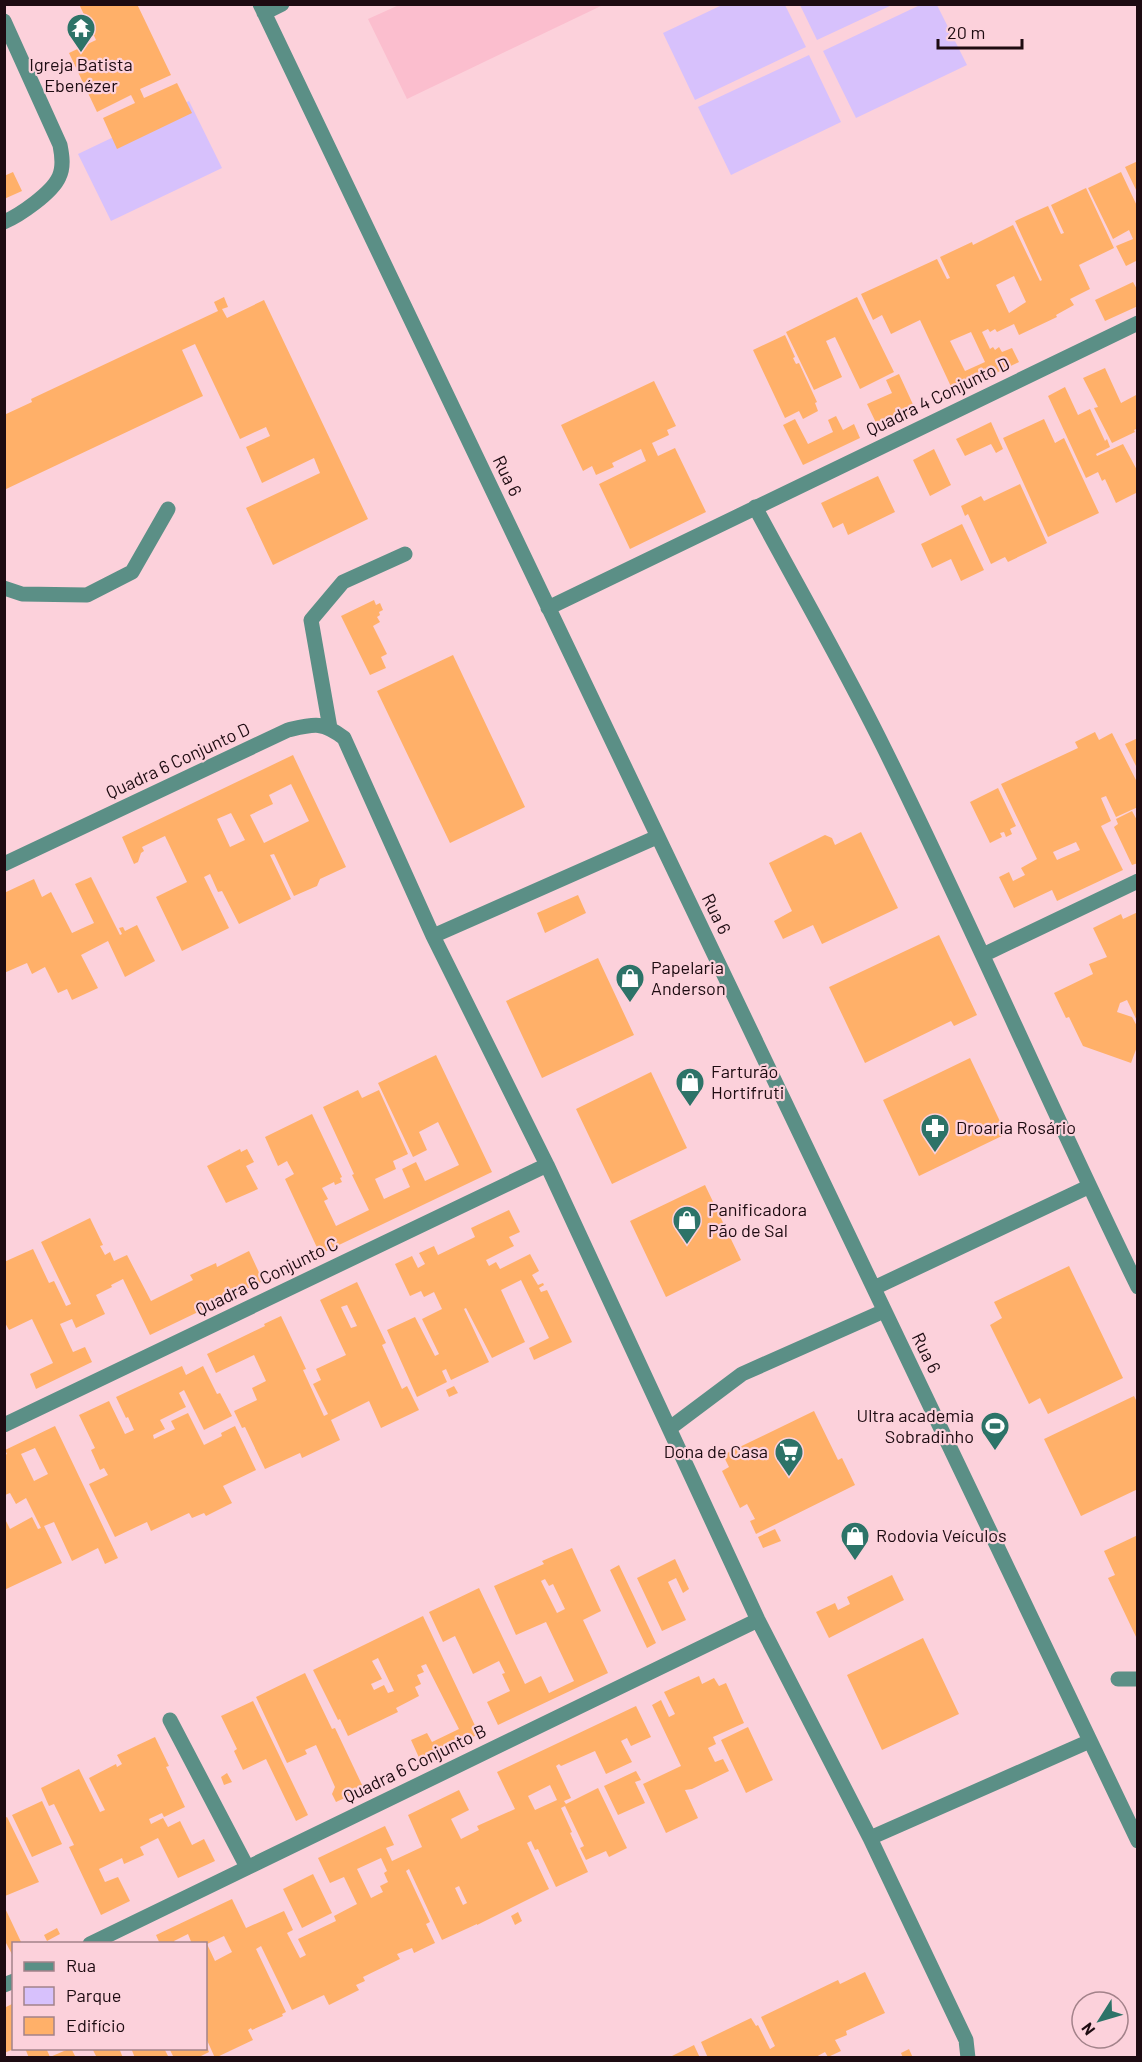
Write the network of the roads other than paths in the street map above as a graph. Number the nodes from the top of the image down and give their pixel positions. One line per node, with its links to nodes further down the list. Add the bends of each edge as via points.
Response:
1 (282, 4): 2 (street)
2 (262, 9): 10 (street, Rua 6)
3 (4, 21): 4 (street, via 63,159 55,183)
4 (10, 220)
5 (1137, 323): 6 (street, Quadra 4 Conjunto D)
6 (755, 507): 10 (street, Quadra 4 Conjunto D); 16 (street, via 883,745)
7 (168, 508): 9 (street, via 132,572 87,595 22,594)
8 (405, 554): 11 (street, via 343,582 311,620)
9 (4, 588)
10 (548, 608): 12 (street, Rua 6)
11 (330, 728): 13 (street, Quadra 6 Conjunto D, via 314,724 288,730); 15 (street, via 344,738)
12 (657, 837): 15 (street); 20 (street, Rua 6)
13 (4, 864)
14 (1137, 881): 16 (street)
15 (433, 936): 17 (street)
16 (983, 955): 18 (street)
17 (547, 1165): 22 (street, Quadra 6 Conjunto C); 23 (street)
18 (1088, 1187): 19 (street); 20 (street)
19 (1137, 1287)
20 (874, 1288): 21 (street, Rua 6)
21 (884, 1311): 23 (street, via 742,1374); 28 (street, Rua 6)
22 (4, 1425)
23 (670, 1428): 24 (street)
24 (758, 1620): 29 (street); 31 (street, Quadra 6 Conjunto B)
25 (1118, 1679): 26 (street)
26 (1137, 1679)
27 (170, 1720): 31 (street)
28 (1090, 1741): 29 (street); 30 (street, Rua 6)
29 (870, 1838): 33 (street, via 966,2040)
30 (1137, 1841)
31 (247, 1867): 32 (street, Quadra 6 Conjunto B)
32 (94, 1942)
33 (968, 2058)

